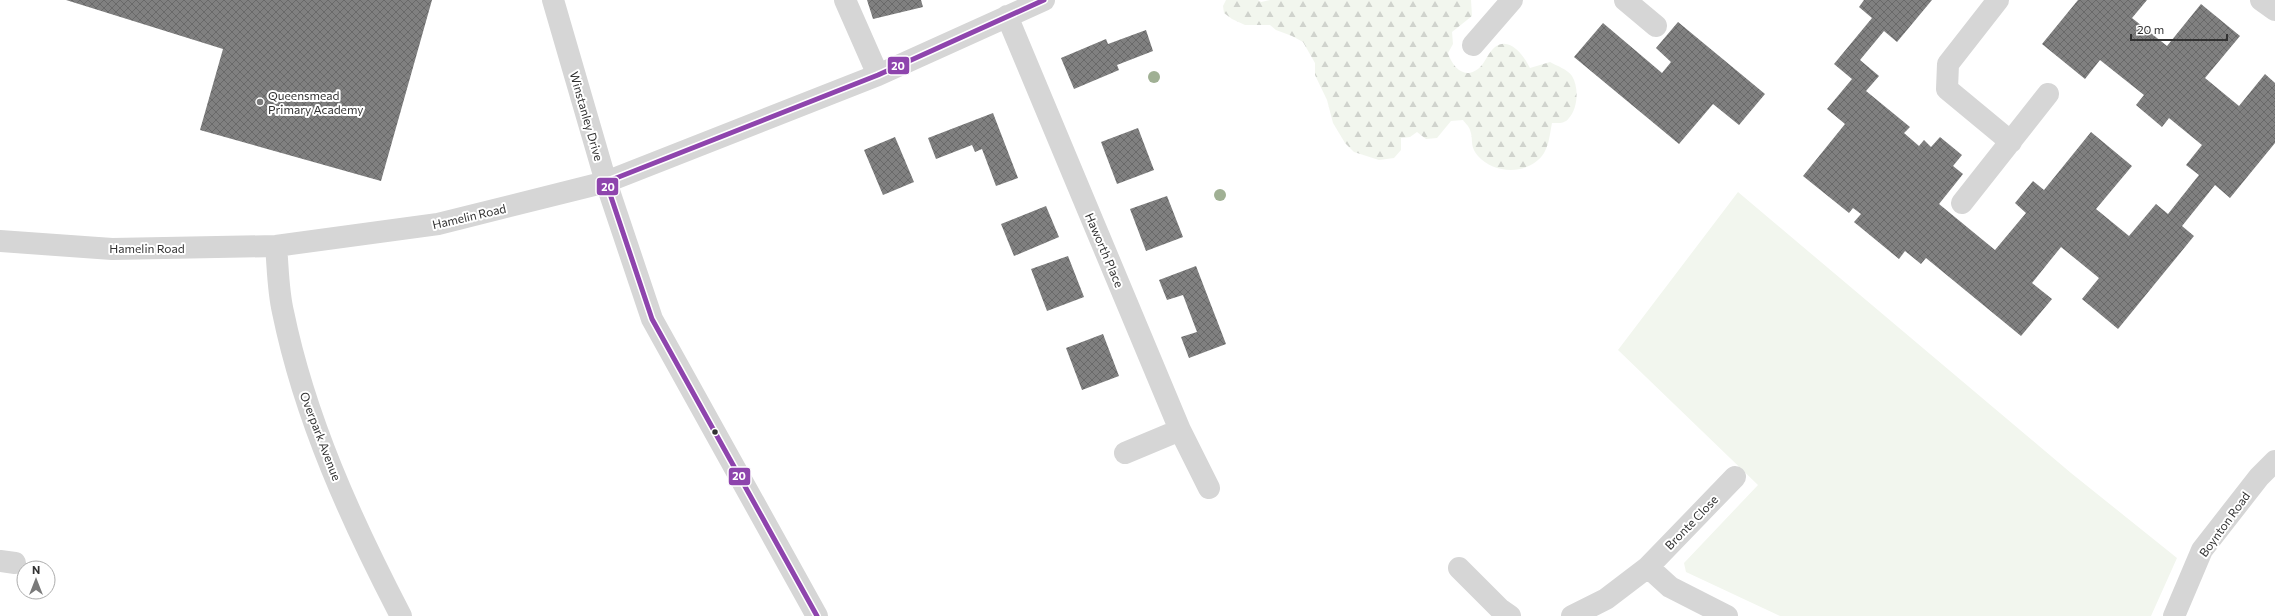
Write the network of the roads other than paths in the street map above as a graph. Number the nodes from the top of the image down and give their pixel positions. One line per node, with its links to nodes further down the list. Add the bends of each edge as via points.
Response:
1 (553, 0): 15 (street, Winstanley Drive)
2 (845, 0): 12 (street)
3 (1044, 0): 9 (street, Hamelin Road)
4 (1512, 0): 11 (street)
5 (1624, 0): 10 (street)
6 (1998, 0): 14 (street, via 1948,64 1947,89)
7 (2261, 0): 8 (street)
8 (2275, 10)
9 (1008, 16): 12 (street, Hamelin Road); 19 (street, Haworth Place)
10 (1656, 26)
11 (1473, 45)
12 (878, 75): 15 (street, Hamelin Road)
13 (2048, 94): 14 (street)
14 (2011, 142): 16 (street)
15 (606, 182): 18 (street, Hamelin Road, via 438,224); 27 (street, Winstanley Drive, via 652,319)
16 (1962, 203)
17 (0, 241): 18 (street, Hamelin Road, via 112,249)
18 (276, 246): 26 (street, Overpark Avenue, via 282,311 299,379 319,436 366,549)
19 (1180, 430): 20 (street); 23 (street, Haworth Place)
20 (1125, 452)
21 (2275, 461): 31 (street, Boynton Road, via 2259,477 2202,550)
22 (1735, 477): 24 (street, Bronte Close)
23 (1209, 488)
24 (1648, 567): 29 (street, Bronte Close, via 1606,599); 30 (street, via 1670,587)
25 (1459, 568): 28 (street)
26 (400, 616)
27 (817, 616)
28 (1510, 616)
29 (1572, 616)
30 (1727, 616)
31 (2174, 616)

